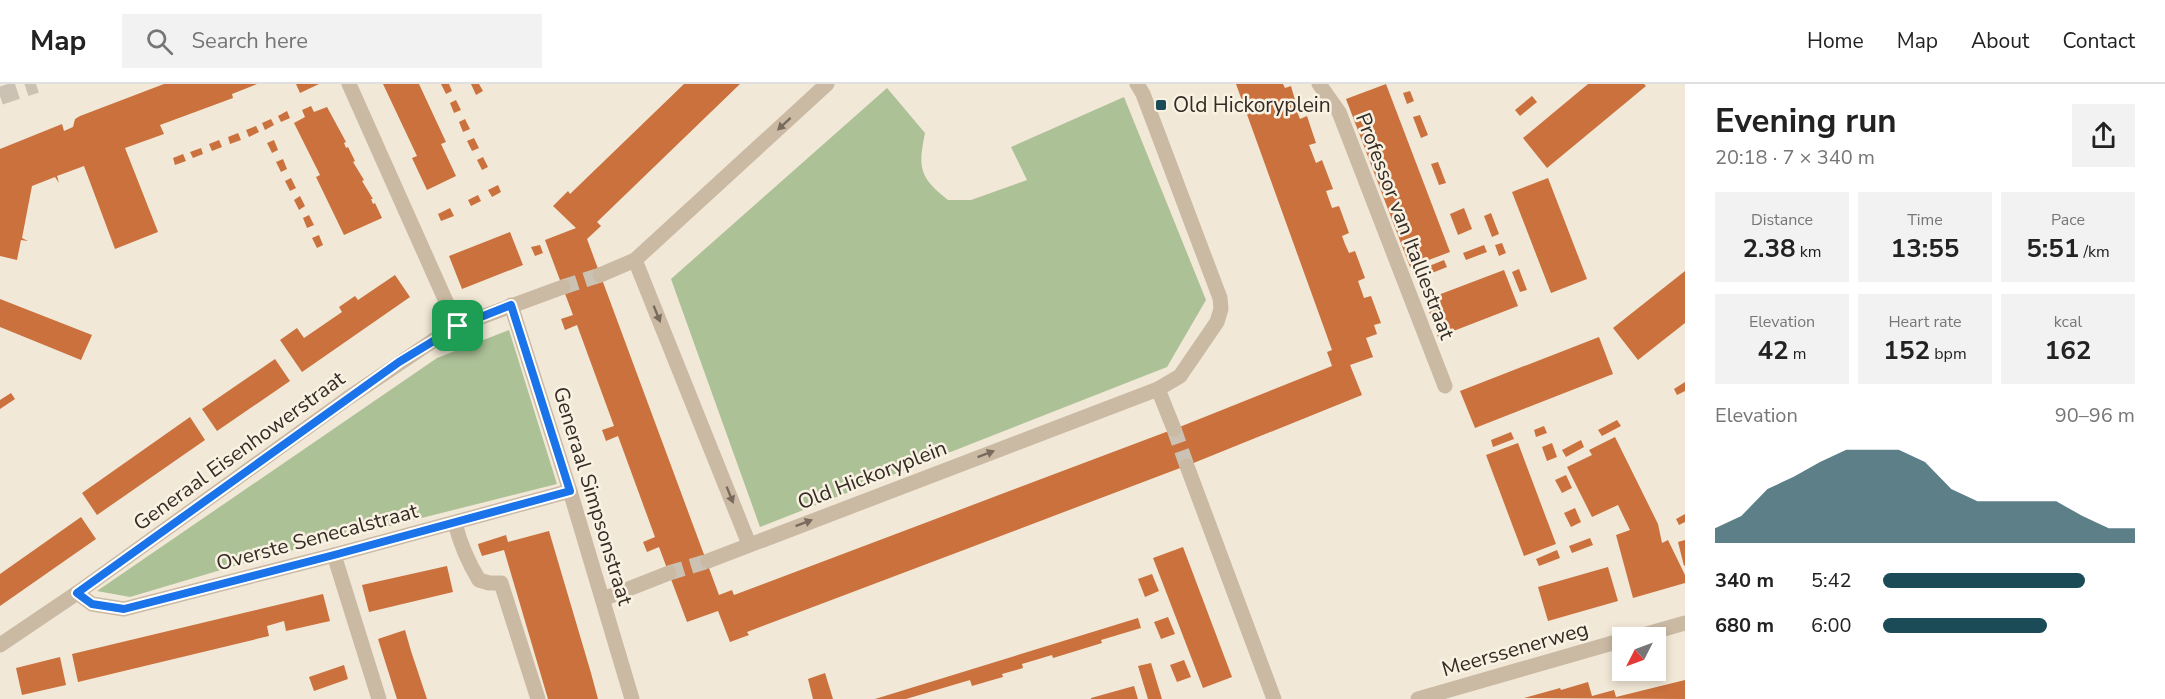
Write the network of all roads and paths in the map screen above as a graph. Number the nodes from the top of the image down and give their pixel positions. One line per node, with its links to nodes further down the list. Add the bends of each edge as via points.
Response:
1 (349, 84): 9 (street)
2 (827, 84): 5 (street, one-way to 5)
3 (1137, 84): 11 (street, Old Hickoryplein, via 1221,298 1217,322 1180,376)
4 (1319, 84): 10 (street, Professor van Italliestraat, via 1339,112)
5 (635, 260): 6 (street); 16 (street, one-way to 16)
6 (600, 275)
7 (562, 287): 8 (street)
8 (511, 305): 9 (street, Generaal Eisenhowerstraat); 14 (street, Generaal Simpsonstraat)
9 (458, 326): 20 (street, Generaal Eisenhowerstraat, via 391,368)
10 (1445, 386)
11 (1158, 389): 12 (street); 16 (street, Old Hickoryplein, one-way to 11)
12 (1174, 429)
13 (1187, 466): 29 (street)
14 (570, 491): 15 (street, Overste Senecalstraat); 21 (street, Generaal Simpsonstraat)
15 (455, 523): 17 (street, Overste Senecalstraat); 27 (street, via 460,543 479,580 501,583)
16 (749, 544): 18 (street, Old Hickoryplein)
17 (334, 555): 20 (street, Overste Senecalstraat, via 124,609 92,604); 26 (street)
18 (708, 561)
19 (669, 573): 21 (street)
20 (77, 593): 25 (street, Generaal Eisenhowerstraat)
21 (603, 599): 28 (street, Generaal Simpsonstraat)
22 (1685, 622): 23 (street)
23 (1666, 628)
24 (1612, 643): 30 (street, Meerssenerweg)
25 (0, 645)
26 (379, 699)
27 (538, 699)
28 (632, 699)
29 (1274, 699)
30 (1418, 699)

